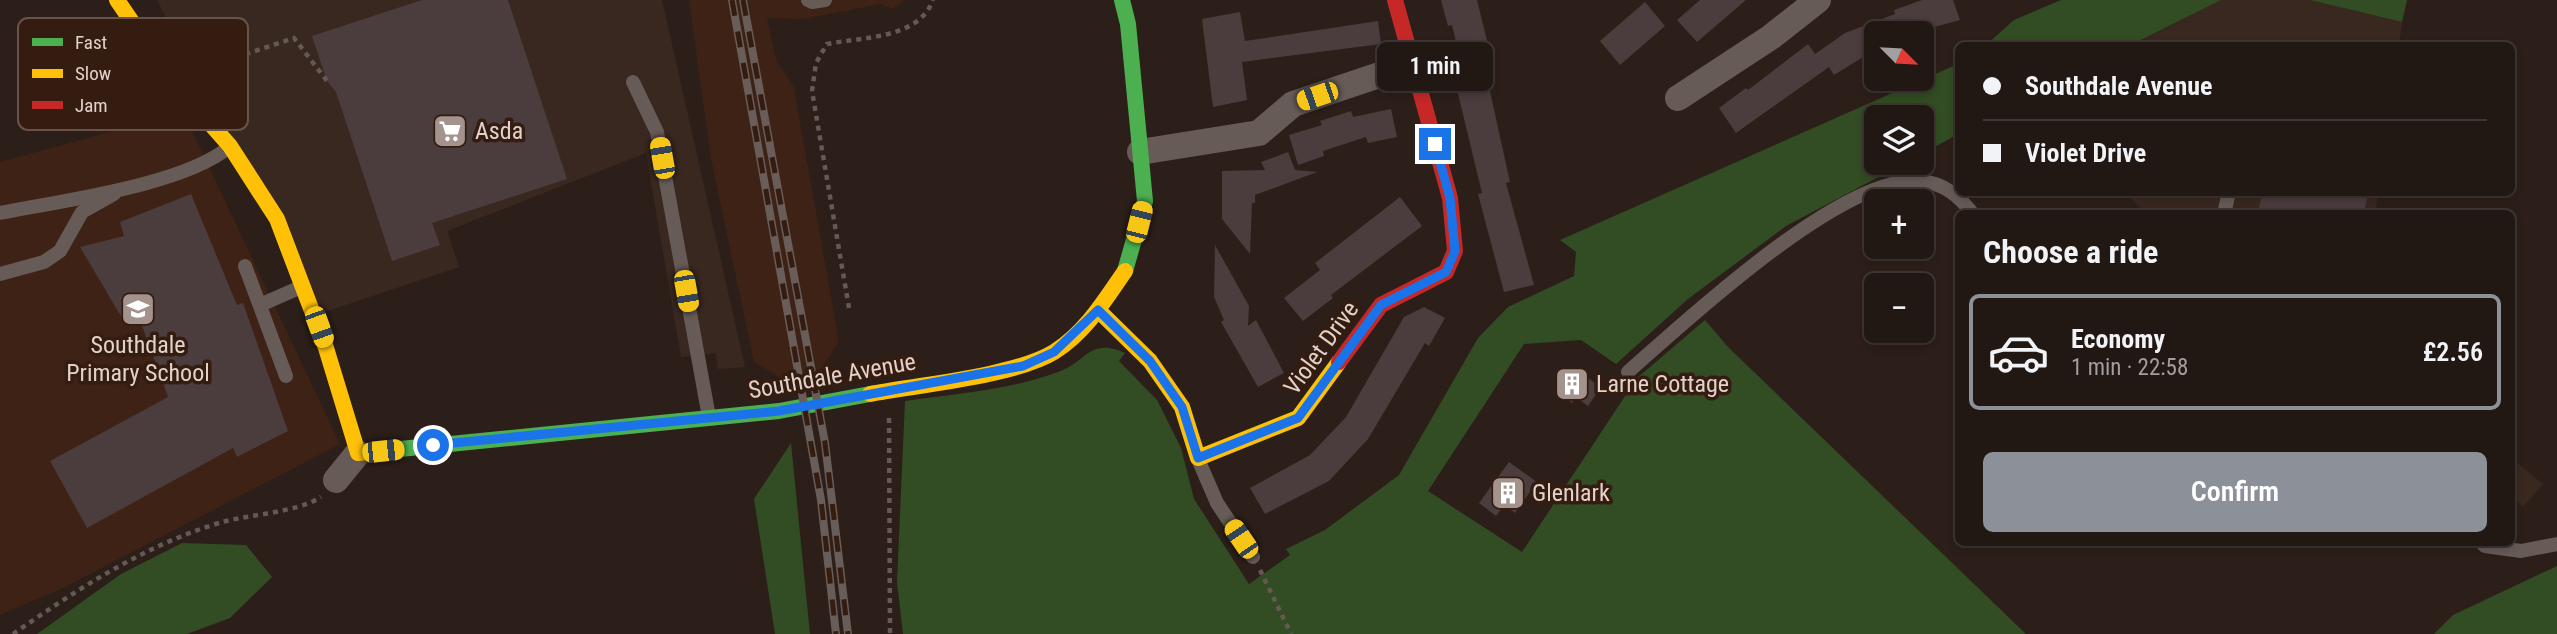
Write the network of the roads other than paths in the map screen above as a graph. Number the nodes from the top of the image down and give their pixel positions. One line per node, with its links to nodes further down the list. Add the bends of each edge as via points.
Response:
1 (117, 0): 7 (street)
2 (808, 0): 3 (lane)
3 (825, 0)
4 (1122, 0): 13 (street, Southdale Avenue)
5 (1395, 0): 8 (street, Violet Drive)
6 (1818, 0): 10 (street)
7 (129, 18)
8 (1412, 64): 13 (street, via 1293,104 1259,133); 28 (street, Violet Drive, via 1450,198 1455,251 1446,272 1381,305 1298,418)
9 (633, 82): 26 (lane, via 657,132)
10 (1678, 98)
11 (216, 130): 12 (street)
12 (230, 146): 14 (lane, via 213,160); 21 (street, via 276,219)
13 (1140, 152): 23 (street, Southdale Avenue, via 1144,201 1128,266)
14 (125, 188): 18 (lane); 20 (lane, via 82,212 60,251 44,262)
15 (1955, 193): 24 (lane, via 1921,181 1903,181 1847,203 1797,232 1748,269)
16 (1959, 196): 17 (lane)
17 (1970, 210)
18 (0, 213)
19 (245, 266): 22 (lane)
20 (0, 274)
21 (304, 286): 22 (lane); 27 (street)
22 (260, 305): 25 (lane)
23 (1098, 310): 26 (street, Southdale Avenue, via 1054,352 1023,366 779,411); 28 (street, via 1150,361 1182,407)
24 (1628, 372)
25 (286, 376)
26 (709, 418): 27 (street, Southdale Avenue)
27 (358, 453): 29 (street)
28 (1198, 458): 32 (lane, via 1217,503)
29 (336, 480)
30 (2557, 544): 31 (lane, via 2521,551)
31 (2486, 546)
32 (1253, 557)

